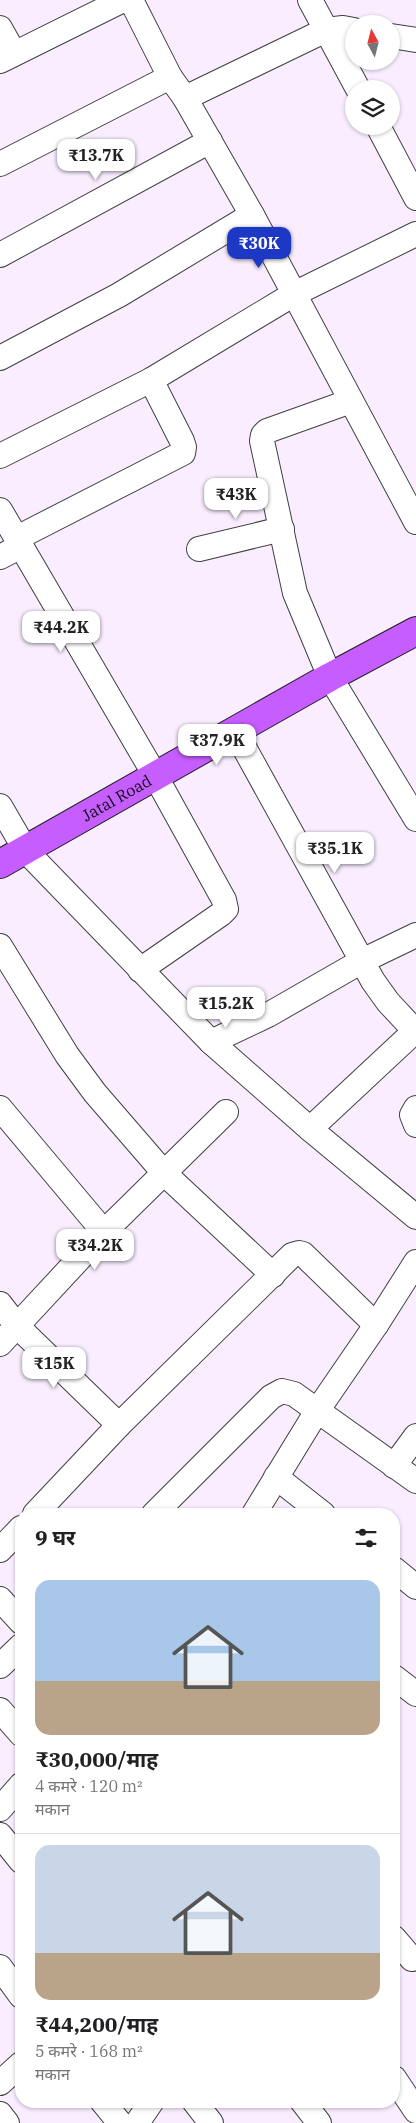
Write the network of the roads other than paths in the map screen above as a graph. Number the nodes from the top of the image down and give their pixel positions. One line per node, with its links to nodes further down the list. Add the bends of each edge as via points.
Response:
1 (122, 0): 9 (street)
2 (132, 0): 10 (street)
3 (310, 0): 6 (street)
4 (0, 28): 9 (street)
5 (345, 28): 6 (street)
6 (326, 30): 11 (street); 12 (street)
7 (400, 37): 8 (street)
8 (416, 40)
9 (7, 57)
10 (170, 77): 12 (street); 15 (street)
11 (353, 80)
12 (185, 98): 14 (street)
13 (383, 135): 16 (street)
14 (210, 141): 17 (street); 19 (street)
15 (0, 164)
16 (416, 198)
17 (252, 215): 20 (street); 21 (street, via 119,295)
18 (416, 234): 20 (street)
19 (0, 255)
20 (294, 294): 22 (street); 23 (street)
21 (0, 358)
22 (151, 380): 24 (street); 28 (street, via 182,441 184,452)
23 (351, 401): 26 (street); 27 (street, via 263,435)
24 (0, 456)
25 (0, 510): 28 (street)
26 (416, 522)
27 (282, 529): 29 (street); 32 (street, via 295,593)
28 (19, 542): 30 (street); 34 (street)
29 (199, 550)
30 (0, 557)
31 (416, 631): 32 (main road, Jatal Road)
32 (330, 677): 33 (main road, Jatal Road); 36 (street)
33 (235, 731): 34 (main road, Jatal Road); 41 (street)
34 (156, 777): 37 (main road, Jatal Road); 42 (street, via 226,908 214,920)
35 (0, 806): 37 (street)
36 (416, 819)
37 (26, 851): 38 (main road, Jatal Road); 42 (street)
38 (0, 864)
39 (416, 935): 41 (street)
40 (0, 946): 50 (street, via 66,1055)
41 (362, 961): 43 (street, via 388,1002); 44 (street, via 268,1015)
42 (140, 970): 44 (street)
43 (415, 1032): 49 (street)
44 (211, 1042): 49 (street)
45 (416, 1108): 48 (street, via 412,1115)
46 (0, 1109): 52 (street)
47 (226, 1112): 50 (street)
48 (416, 1125)
49 (310, 1129): 51 (street)
50 (165, 1174): 52 (street); 54 (street)
51 (416, 1217)
52 (104, 1232): 57 (street)
53 (416, 1262): 56 (street)
54 (273, 1275): 56 (street, via 292,1255 303,1254); 60 (street)
55 (0, 1304): 57 (street)
56 (376, 1325): 59 (street)
57 (17, 1326): 58 (street); 60 (street)
58 (0, 1344)
59 (317, 1411): 62 (street); 63 (street); 66 (street, via 288,1391 277,1392)
60 (119, 1426): 65 (street)
61 (416, 1436): 62 (street)
62 (394, 1466): 64 (street)
63 (276, 1477): 67 (street); 68 (street)
64 (416, 1481)
65 (40, 1508)
66 (160, 1508)
67 (258, 1508)
68 (315, 1508)
69 (15, 1534): 70 (street)
70 (0, 1550)
71 (400, 1574): 72 (street)
72 (416, 1586)
73 (0, 1599): 74 (street)
74 (15, 1615)
75 (15, 1652): 76 (street)
76 (0, 1666)
77 (400, 1681): 78 (street)
78 (416, 1694)
79 (0, 1710): 80 (street)
80 (15, 1727)
81 (15, 1792): 82 (street)
82 (0, 1809)
83 (0, 1835): 84 (street)
84 (15, 1854)
85 (400, 1945): 86 (street)
86 (412, 1958)
87 (0, 1967): 88 (street)
88 (15, 1988)
89 (15, 2069): 90 (street)
90 (0, 2083)
91 (400, 2087): 96 (street)
92 (108, 2108): 99 (street)
93 (147, 2108): 100 (street)
94 (199, 2108): 101 (street)
95 (307, 2108): 102 (street)
96 (416, 2111)
97 (0, 2114): 98 (street)
98 (7, 2123)
99 (120, 2123)
100 (137, 2123)
101 (211, 2123)
102 (319, 2123)

